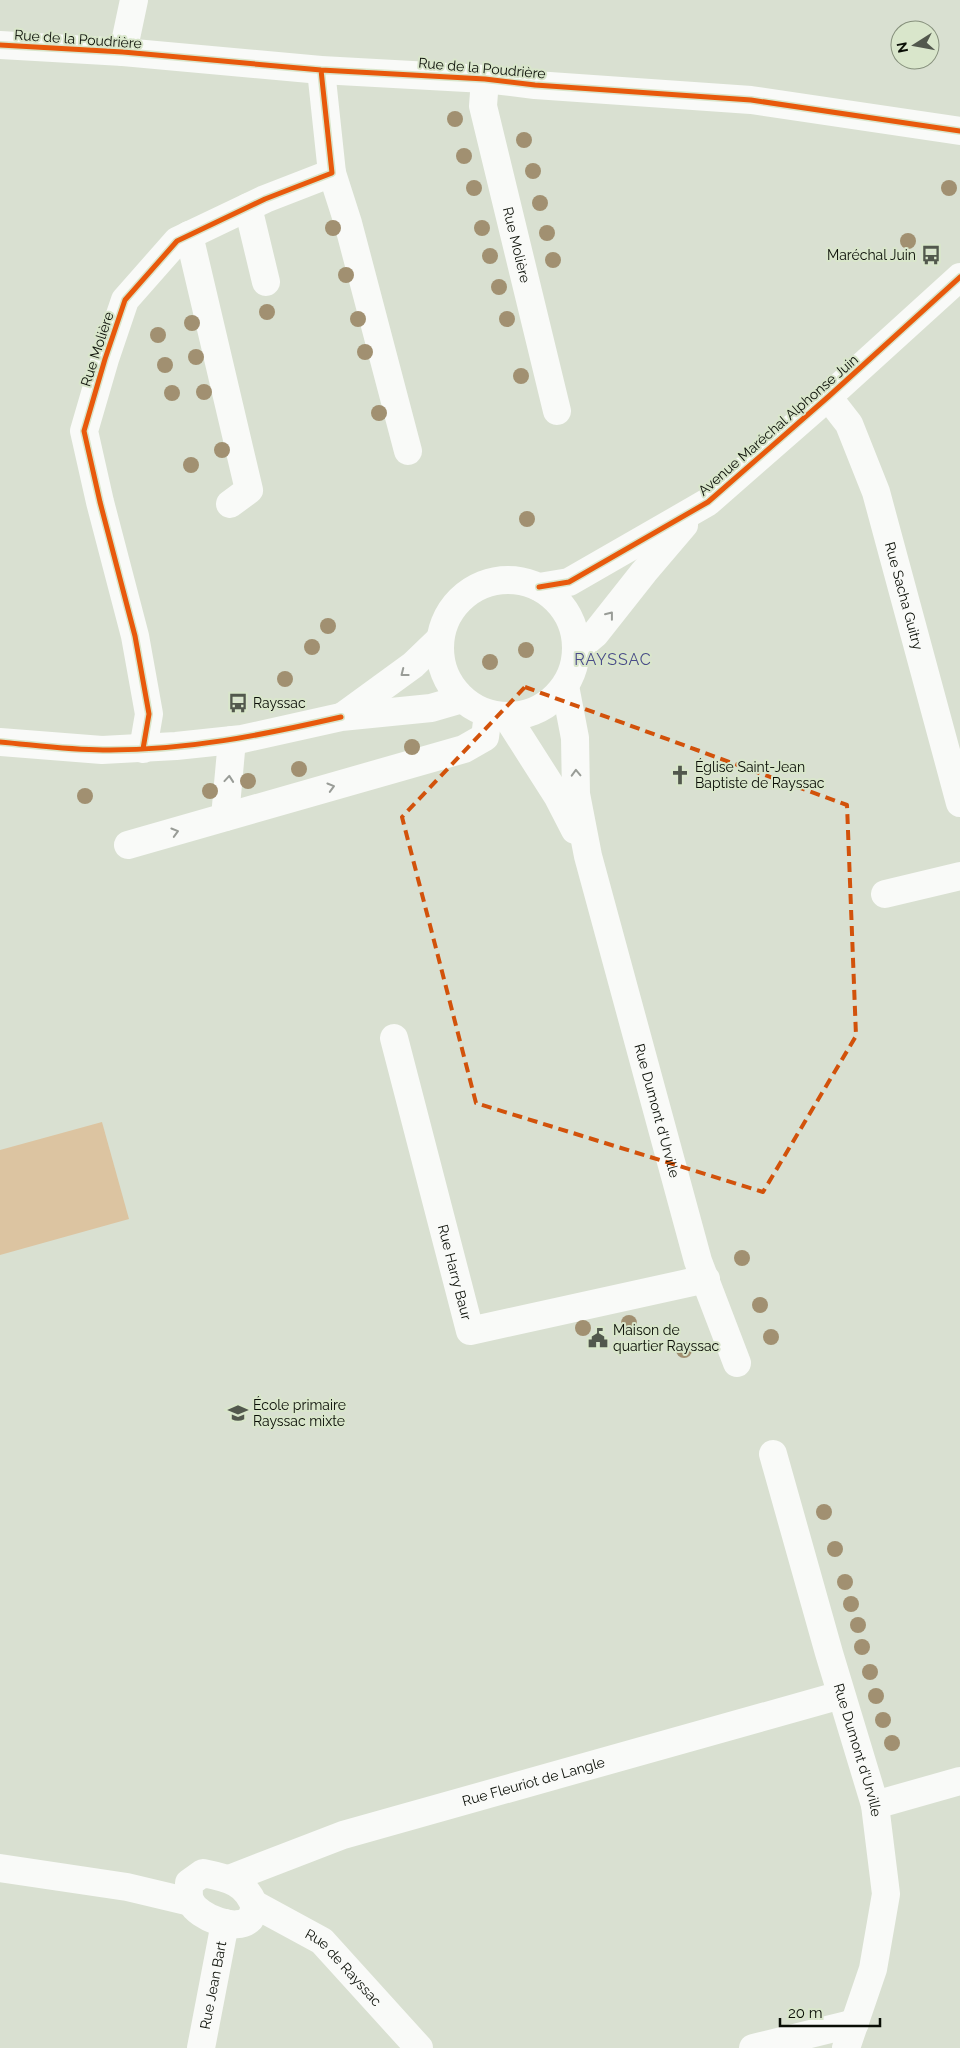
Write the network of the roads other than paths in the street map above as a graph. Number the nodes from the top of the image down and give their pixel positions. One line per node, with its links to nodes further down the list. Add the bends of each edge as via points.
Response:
1 (134, 0): 3 (street)
2 (0, 45): 3 (street, Rue de la Poudrière)
3 (123, 52): 4 (street, Rue de la Poudrière)
4 (321, 70): 5 (street, Rue de la Poudrière); 7 (street)
5 (485, 79): 6 (street, Rue de la Poudrière, via 750,100); 13 (street, Rue Molière, via 483,106)
6 (960, 130)
7 (332, 173): 8 (street, Rue Molière); 14 (street)
8 (248, 207): 9 (street, Rue Molière); 11 (street)
9 (190, 235): 15 (street, via 249,490); 26 (street, Rue Molière, via 178,240 125,300 84,431 135,636 150,714)
10 (960, 277): 12 (street, Avenue Maréchal Alphonse Juin)
11 (266, 282)
12 (828, 397): 16 (street, Avenue Maréchal Alphonse Juin); 27 (street, Rue Sacha Guitry, via 849,424 876,492)
13 (557, 411)
14 (408, 451)
15 (230, 504)
16 (698, 509): 17 (street, Avenue Maréchal Alphonse Juin, via 569,582); 19 (street, Avenue Maréchal Alphonse Juin, one-way to 16, via 595,634)
17 (539, 586): 18 (street, via 518,580 496,580 475,587 458,601 446,619); 19 (street, via 567,613 574,631)
18 (440, 640): 21 (street, via 440,662 448,682); 23 (street, one-way to 23, via 413,665)
19 (576, 650): 20 (street, via 573,669)
20 (565, 686): 22 (street, via 540,709 525,715); 30 (street, Rue Dumont d'Urville, one-way to 20, via 576,794 575,738)
21 (462, 700): 22 (street); 23 (street, via 431,708)
22 (497, 716): 28 (street, one-way to 22, via 464,749 485,737); 30 (street, Rue Dumont d'Urville, via 558,797)
23 (341, 717): 24 (street)
24 (232, 740): 26 (street); 28 (street, one-way to 24)
25 (0, 742): 26 (street, via 102,750)
26 (143, 749)
27 (960, 803)
28 (225, 817): 29 (street, one-way to 28)
29 (128, 845)
30 (588, 856): 34 (street, Rue Dumont d'Urville)
31 (960, 876): 32 (street)
32 (885, 894)
33 (394, 1038): 34 (street, Rue Harry Baur, via 470,1331)
34 (706, 1279): 35 (street, Rue Dumont d'Urville)
35 (737, 1362)
36 (773, 1454): 37 (street, Rue Dumont d'Urville)
37 (842, 1695): 39 (street, Rue Dumont d'Urville); 41 (street, Rue Fleuriot de Langle, via 343,1835)
38 (960, 1781): 39 (street)
39 (876, 1805): 45 (street, Rue Dumont d'Urville, via 886,1894 873,1969)
40 (0, 1868): 42 (street, via 127,1887)
41 (229, 1879): 42 (street, via 203,1873 189,1882); 43 (street, via 251,1895)
42 (190, 1902): 44 (street, via 201,1914)
43 (254, 1904): 44 (street, via 250,1920 240,1924); 47 (street, Rue de Rayssac, via 322,1941)
44 (224, 1923): 46 (street, Rue Jean Bart)
45 (850, 2036): 48 (street)
46 (201, 2048)
47 (419, 2048)
48 (753, 2048)

